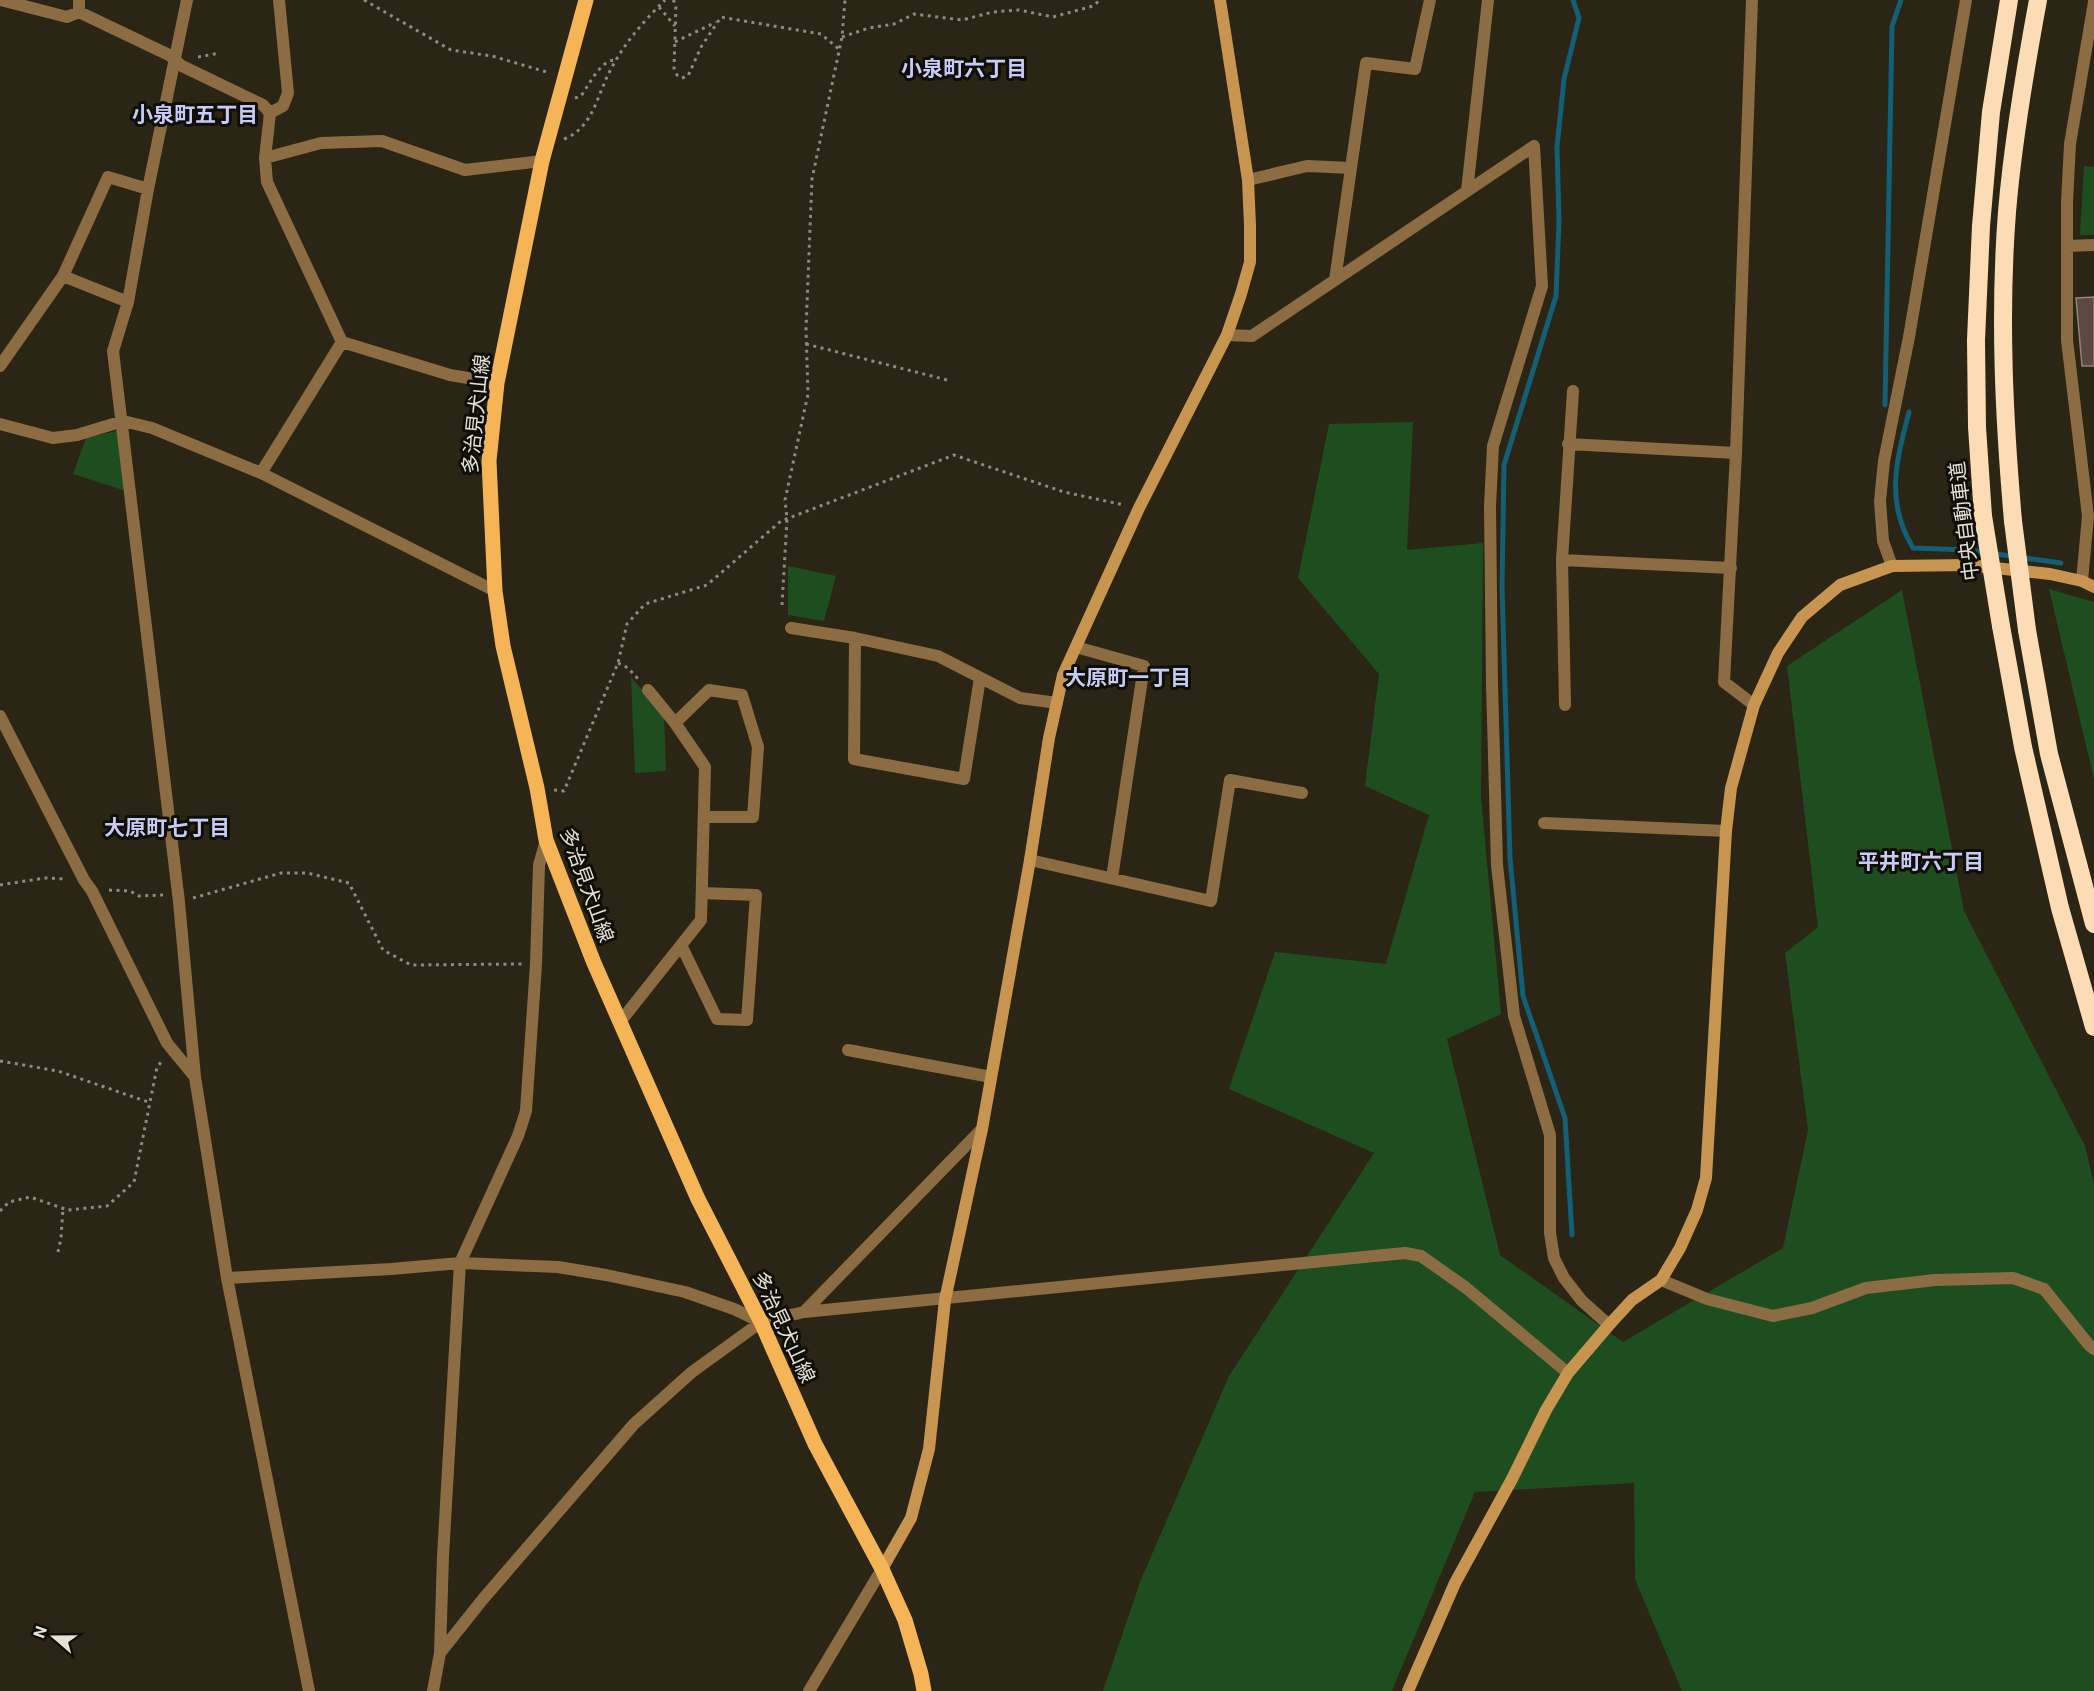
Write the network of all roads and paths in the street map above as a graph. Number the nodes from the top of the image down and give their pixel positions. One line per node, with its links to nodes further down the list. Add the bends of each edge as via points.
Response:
1 (1, 0): 18 (street, via 67,17)
2 (187, 0): 25 (street)
3 (279, 0): 29 (street, via 288,93 283,106)
4 (364, 0): 27 (path, via 451,50 492,56)
5 (586, 0): 27 (main road, 多治見犬山線)
6 (665, 0): 19 (path)
7 (673, 0): 21 (path)
8 (845, 0): 22 (path)
9 (1100, 0): 22 (path, via 1053,17 1019,10 962,20 914,14 894,24)
10 (1220, 0): 34 (street)
11 (1430, 0): 33 (street, via 1415,69 1366,63)
12 (1488, 0): 36 (street)
13 (1752, 0): 52 (street)
14 (1966, 0): 57 (street, via 1884,461 1880,501 1883,541)
15 (2009, 0): 91 (highway, 中央自動車道, bridge, via 1991,112 1981,226 1976,340 1983,516 2023,747 2060,908)
16 (2038, 0): 87 (highway, bridge, via 2019,107 2007,213 2004,422 2027,630 2049,754)
17 (2094, 2): 38 (street, via 2070,144)
18 (79, 6): 25 (street)
19 (659, 7): 21 (path); 26 (path)
20 (718, 22): 23 (path); 23 (path, via 700,47 688,76 682,78 674,68); 24 (path, via 721,17 821,34)
21 (675, 26): 23 (path)
22 (842, 37): 24 (path)
23 (675, 42)
24 (840, 50): 44 (path, via 812,179)
25 (176, 60): 29 (street, via 263,105); 35 (street)
26 (616, 60): 28 (path, via 602,64 581,96 572,100); 30 (path, via 585,123 575,135 558,141)
27 (564, 77): 28 (main road, 多治見犬山線)
28 (559, 96): 30 (main road, 多治見犬山線)
29 (270, 113): 31 (street)
30 (548, 139): 32 (main road, 多治見犬山線)
31 (265, 158): 32 (street, via 321,143 382,141 465,170); 43 (street, via 267,182)
32 (542, 161): 47 (main road, 多治見犬山線)
33 (1351, 168): 34 (street, via 1307,166); 40 (street)
34 (1248, 180): 42 (street, via 1250,262)
35 (148, 189): 39 (street, via 108,177); 41 (street)
36 (1467, 191): 40 (street); 108 (street, via 1534,146 1542,286 1493,446 1492,682 1497,865 1514,1016 1550,1135 1550,1233 1554,1258 1563,1278)
37 (2094, 245): 38 (street)
38 (2067, 246): 59 (street, via 2067,340 2088,516)
39 (63, 276): 41 (street); 45 (street)
40 (1335, 280): 42 (street, via 1252,336)
41 (128, 302): 49 (street, via 113,351)
42 (1227, 335): 54 (street)
43 (342, 342): 47 (street, via 450,375); 53 (street)
44 (806, 344): 46 (path); 55 (path, via 808,394 785,500)
45 (0, 366)
46 (951, 381)
47 (497, 383): 61 (main road, 多治見犬山線, via 489,461)
48 (1573, 390): 51 (street)
49 (123, 421): 50 (street, via 52,438); 53 (street, via 152,428); 86 (street)
50 (0, 424)
51 (1568, 444): 52 (street); 56 (street)
52 (1736, 453): 58 (street)
53 (261, 473): 61 (street)
54 (1139, 508): 55 (path, via 1064,492 954,455); 65 (street)
55 (787, 519): 62 (path); 66 (path, via 707,585 645,604 627,624)
56 (1562, 560): 58 (street); 70 (street)
57 (1892, 566): 59 (street, via 1968,565); 71 (street, via 1840,585 1802,617 1778,653)
58 (1731, 568): 71 (street, via 1724,682)
59 (2082, 581): 60 (street)
60 (2094, 587)
61 (495, 591): 74 (main road, 多治見犬山線, via 503,646)
62 (782, 605)
63 (791, 628): 64 (street)
64 (855, 638): 67 (street, via 938,656); 67 (street, via 854,759 964,779)
65 (1076, 647): 69 (street, via 1063,675); 81 (street, via 1144,666)
66 (618, 663): 68 (path); 74 (path, via 564,791)
67 (980, 678): 69 (street, via 1020,698)
68 (648, 690): 73 (street)
69 (1057, 703): 80 (street)
70 (1565, 705)
71 (1754, 705): 78 (street, via 1731,788)
72 (0, 716): 82 (street)
73 (675, 723): 76 (street, via 705,767); 76 (street, via 709,690 742,696 758,747 753,817)
74 (537, 788): 79 (main road, 多治見犬山線)
75 (1302, 793): 81 (street, via 1230,780 1211,901)
76 (704, 818): 85 (street)
77 (1544, 823): 78 (street)
78 (1726, 831): 104 (street, via 1706,1179 1697,1210)
79 (546, 840): 89 (street, via 539,865); 90 (main road, 多治見犬山線)
80 (1030, 860): 81 (street); 96 (street)
81 (1112, 878)
82 (84, 880): 83 (path, via 45,878); 84 (street)
83 (0, 885)
84 (92, 891): 86 (path, via 130,891 139,896); 92 (street)
85 (702, 893): 88 (street, via 701,920); 88 (street, via 756,895 747,1020 717,1018)
86 (179, 898): 89 (path, via 281,873 307,873 348,883 383,950 411,965); 95 (street)
87 (2094, 924)
88 (681, 945): 90 (street)
89 (536, 964): 102 (street, via 526,1111)
90 (620, 1022): 107 (main road, 多治見犬山線, via 698,1199)
91 (2094, 1027)
92 (172, 1050): 95 (street); 97 (path, via 157,1067)
93 (848, 1050): 96 (street)
94 (0, 1061): 97 (path, via 58,1071)
95 (195, 1077): 103 (street)
96 (991, 1077): 98 (street)
97 (151, 1103): 99 (path, via 134,1182 106,1206)
98 (982, 1129): 105 (street); 106 (street)
99 (63, 1208): 100 (path, via 30,1197 9,1202); 101 (path)
100 (0, 1211)
101 (58, 1252)
102 (460, 1263): 103 (street); 107 (street, via 558,1267 606,1275 685,1292); 112 (street)
103 (227, 1278): 113 (street)
104 (1661, 1280): 108 (street, via 1632,1300); 109 (street, via 1707,1299 1773,1316 1812,1308 1866,1288 1935,1280 2013,1278 2044,1289)
105 (945, 1300): 106 (street); 110 (street, via 1405,1253 1420,1256 1465,1287); 111 (street, via 929,1449 911,1518)
106 (804, 1312): 107 (street)
107 (760, 1322): 111 (main road, 多治見犬山線, via 815,1444); 112 (street, via 692,1372 634,1424)
108 (1609, 1325): 110 (street)
109 (2094, 1349)
110 (1568, 1373): 117 (street, via 1455,1583)
111 (882, 1569): 115 (street); 116 (main road, 多治見犬山線, via 905,1620)
112 (440, 1653): 114 (street)
113 (309, 1691)
114 (433, 1691)
115 (809, 1691)
116 (924, 1691)
117 (1408, 1691)

